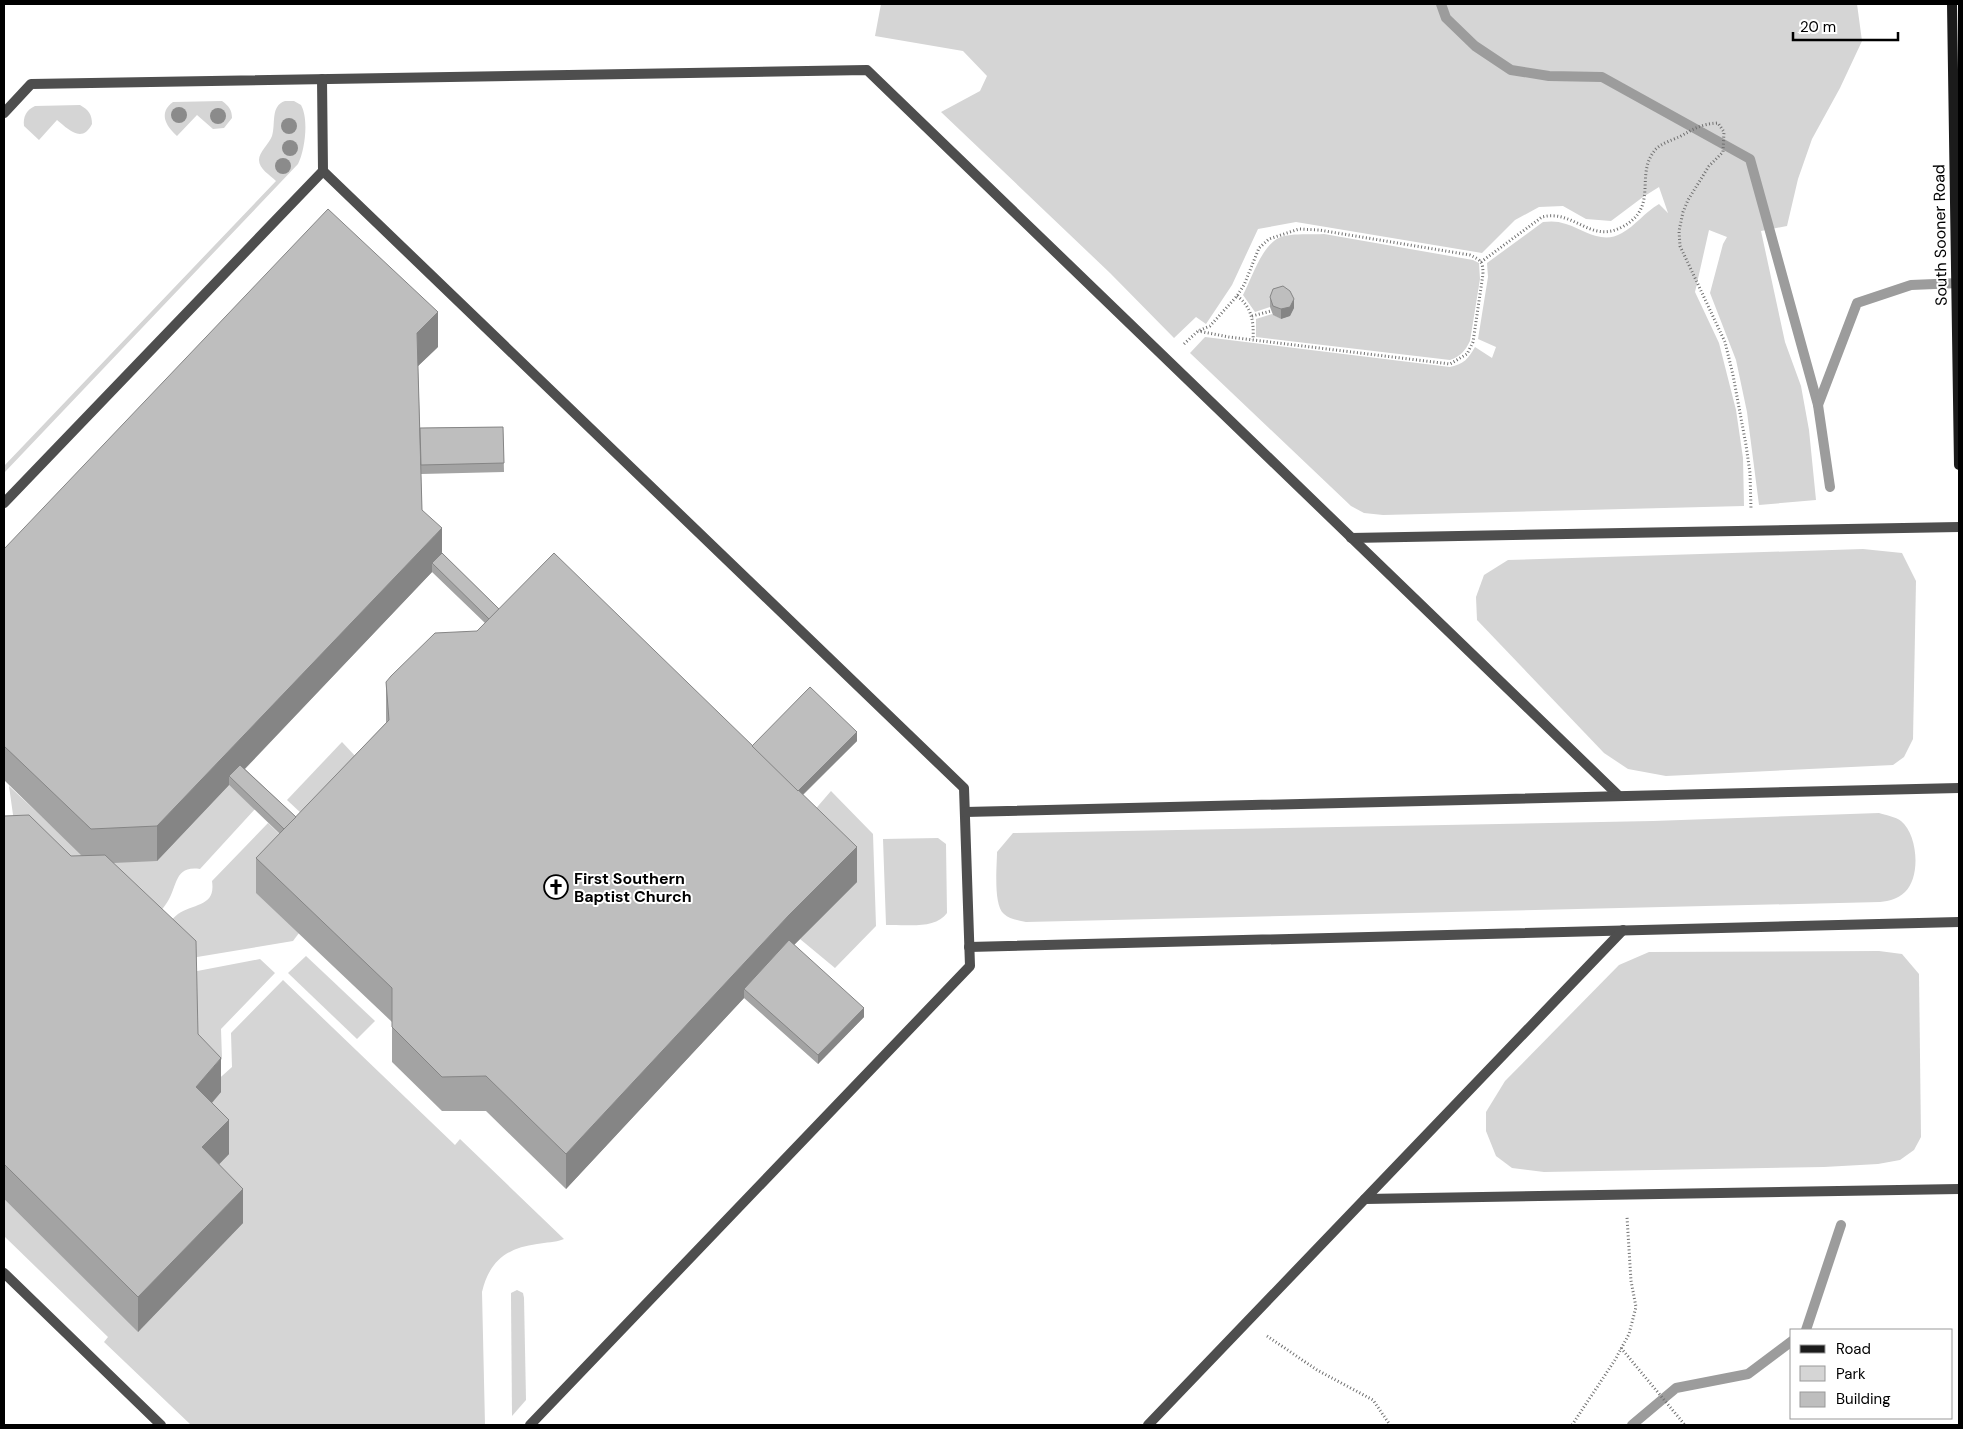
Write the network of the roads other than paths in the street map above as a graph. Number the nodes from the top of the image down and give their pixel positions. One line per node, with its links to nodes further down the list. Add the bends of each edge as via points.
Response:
1 (1952, 4): 5 (main road, South Sooner Road)
2 (322, 79): 3 (lane, via 31,84); 4 (lane); 8 (lane, via 867,70)
3 (4, 113)
4 (323, 171): 6 (lane); 11 (lane, via 964,788)
5 (1959, 465)
6 (4, 503)
7 (1959, 527): 8 (lane)
8 (1351, 538): 10 (lane)
9 (1959, 788): 10 (lane)
10 (1619, 796): 11 (lane)
11 (965, 812): 14 (lane)
12 (1959, 922): 13 (lane)
13 (1623, 930): 14 (lane); 16 (lane)
14 (969, 947): 19 (lane, via 970,966)
15 (1959, 1189): 16 (lane)
16 (1364, 1199): 20 (lane)
17 (4, 1273): 18 (lane)
18 (161, 1425)
19 (530, 1425)
20 (1148, 1425)

